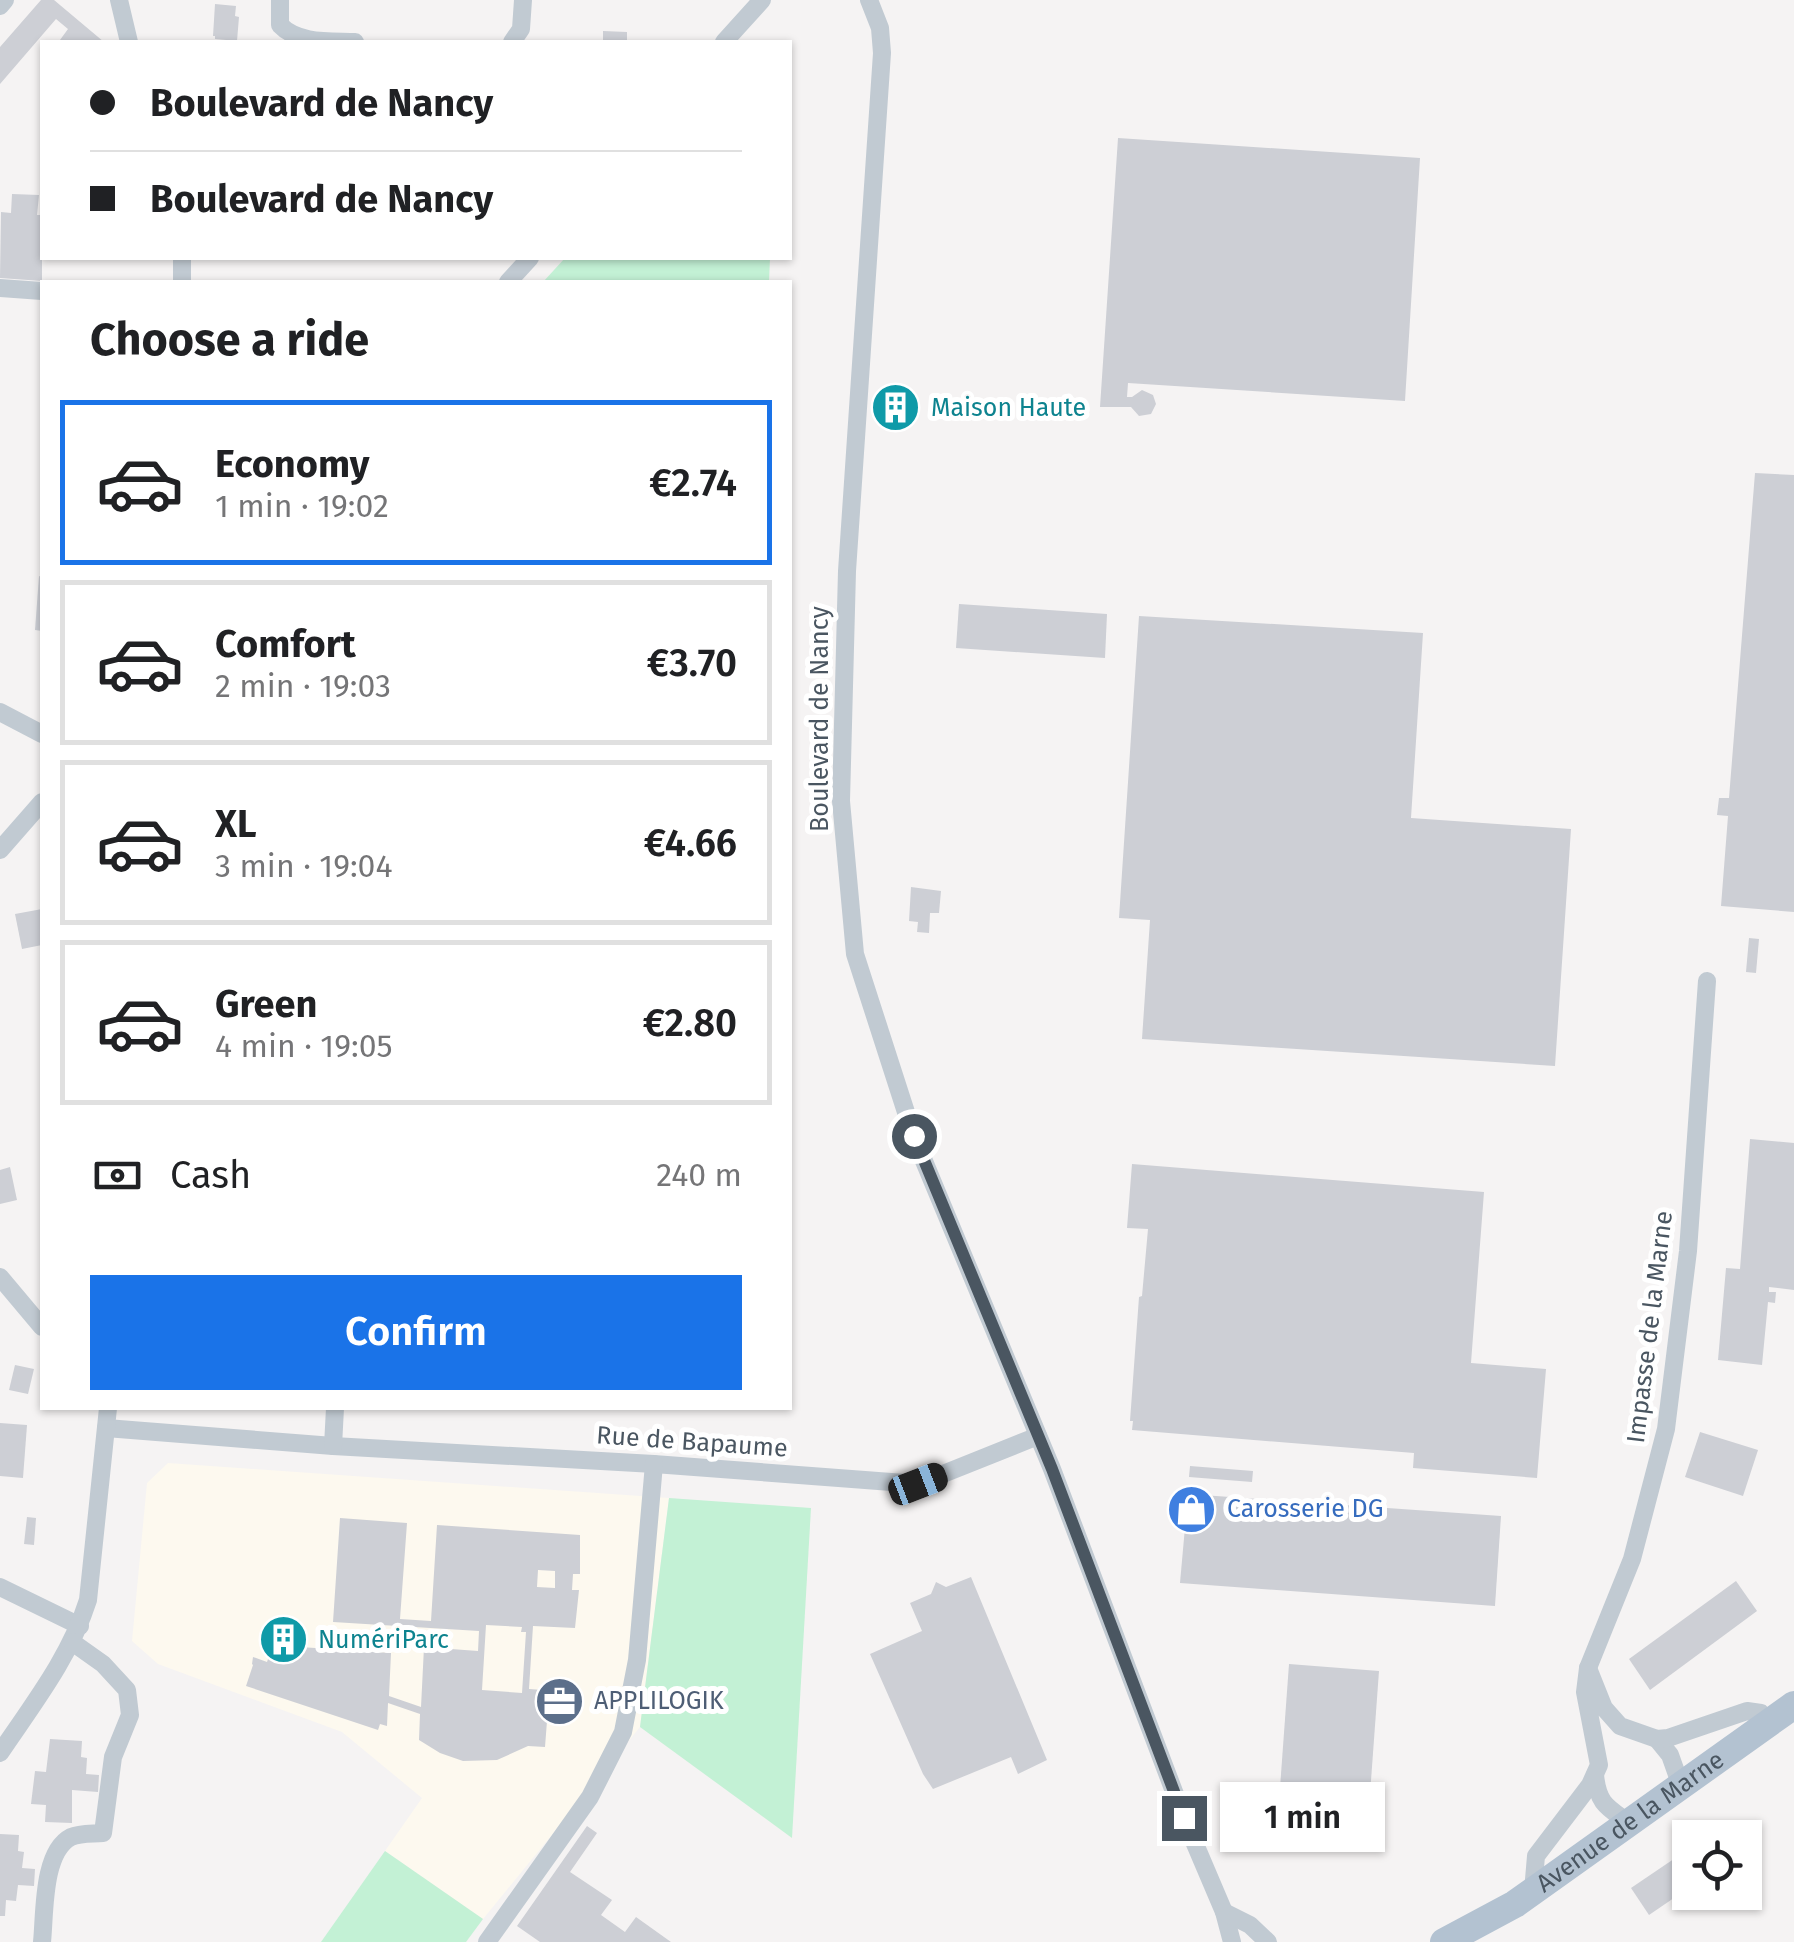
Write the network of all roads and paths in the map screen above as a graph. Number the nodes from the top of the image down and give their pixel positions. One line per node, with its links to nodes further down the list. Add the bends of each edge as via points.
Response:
1 (4, 0): 7 (street)
2 (119, 0): 8 (street)
3 (280, 0): 9 (street, via 280,26 287,33)
4 (523, 0): 10 (street)
5 (762, 0): 11 (street)
6 (869, 0): 26 (street, Boulevard de Nancy, via 882,53 847,571 841,801 855,954 914,1136)
7 (0, 6)
8 (129, 40)
9 (327, 40)
10 (513, 40)
11 (726, 40)
12 (528, 260): 13 (street)
13 (510, 280)
14 (0, 288): 15 (street)
15 (40, 292)
16 (0, 712): 17 (street)
17 (40, 733)
18 (40, 804): 19 (street)
19 (0, 850)
20 (1706, 981): 31 (street, Impasse de la Marne, via 1688,1250 1666,1429 1632,1559)
21 (0, 1276): 22 (street)
22 (40, 1325)
23 (108, 1410): 25 (street)
24 (335, 1410): 27 (street)
25 (106, 1428): 27 (street, Rue de Bapaume); 30 (street, via 88,1600)
26 (1038, 1436): 28 (street, Rue de Bapaume, via 918,1484); 40 (street, Boulevard de Nancy)
27 (332, 1446): 28 (street, Rue de Bapaume)
28 (654, 1464): 43 (street, via 637,1660 623,1732 590,1797)
29 (0, 1588): 30 (street)
30 (76, 1634): 35 (street); 42 (street, via 127,1690 130,1715 113,1758 103,1833 76,1834 52,1862)
31 (1588, 1668): 34 (street, via 1604,1708 1620,1726); 36 (street, Impasse de la Marne, via 1585,1692 1599,1765)
32 (1794, 1706): 33 (main road, Avenue de la Marne)
33 (1770, 1723): 34 (street, via 1746,1711); 37 (main road, Avenue de la Marne)
34 (1657, 1739): 37 (street)
35 (0, 1753)
36 (1594, 1774): 38 (street, Impasse de la Marne, via 1596,1793); 39 (street, via 1536,1856)
37 (1681, 1786): 38 (main road, Avenue de la Marne)
38 (1629, 1822): 39 (main road, Avenue de la Marne)
39 (1534, 1890): 41 (main road, Avenue de la Marne)
40 (1224, 1912): 44 (street, Boulevard de Nancy); 45 (street)
41 (1449, 1939)
42 (42, 1942)
43 (486, 1942)
44 (1232, 1942)
45 (1268, 1942)

